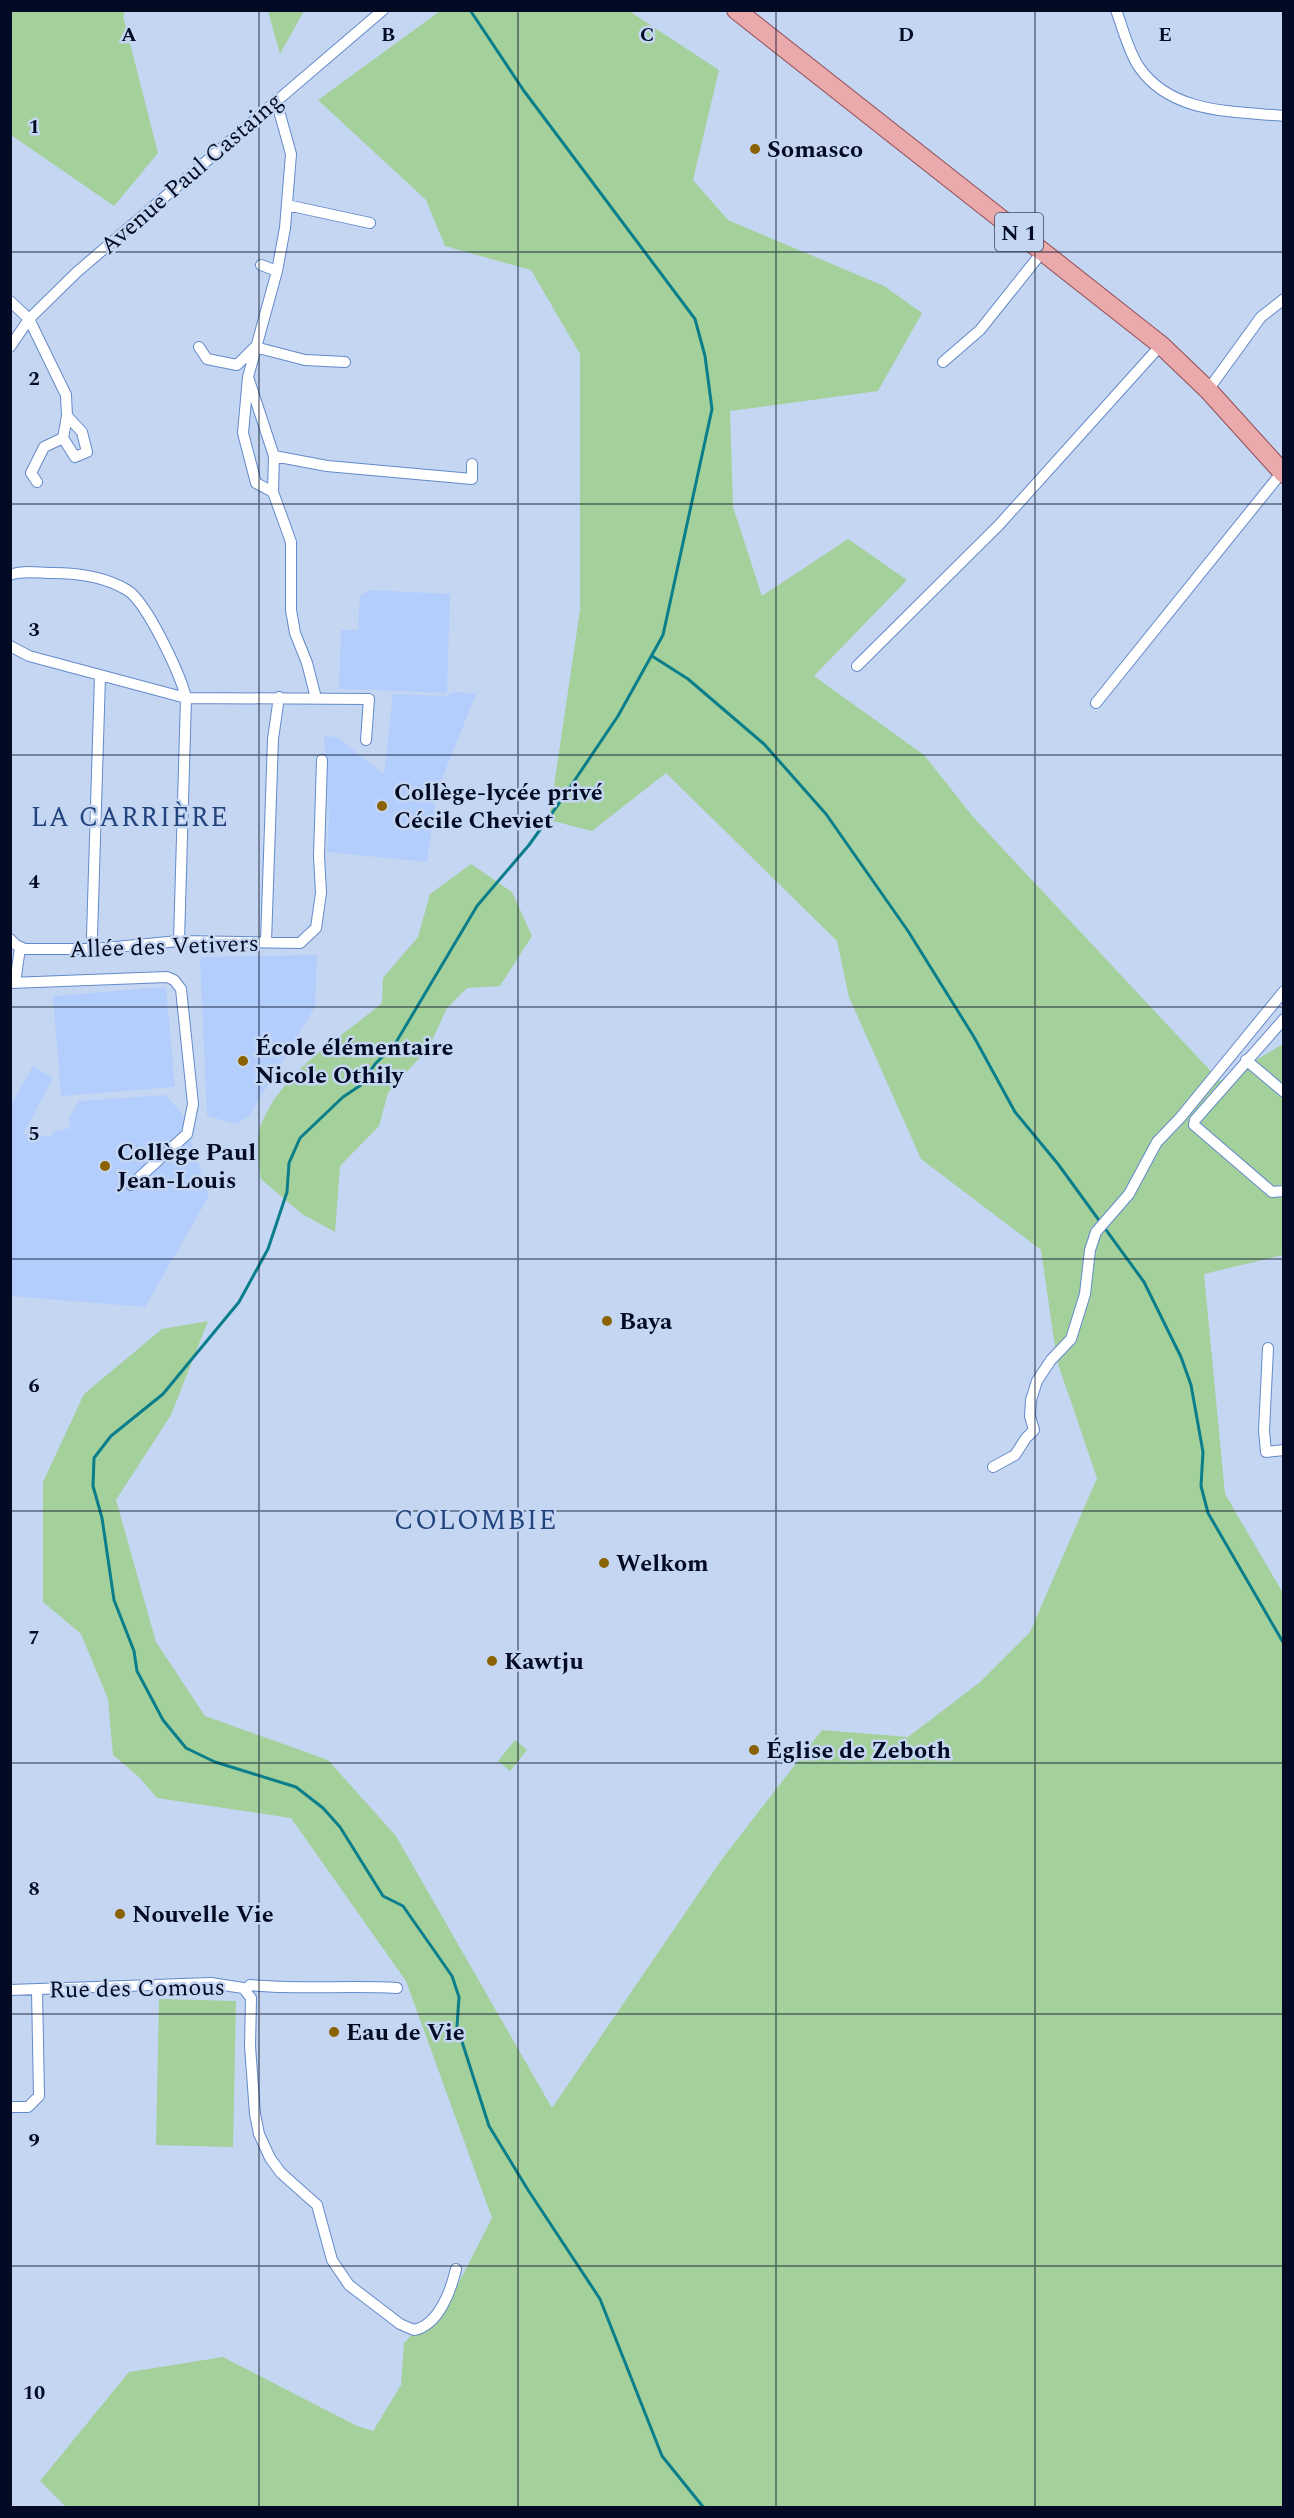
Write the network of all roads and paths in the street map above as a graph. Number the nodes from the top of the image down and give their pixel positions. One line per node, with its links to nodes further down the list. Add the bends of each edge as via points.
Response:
1 (383, 10): 4 (street, Avenue Paul Castaing)
2 (736, 10): 8 (main road, N 1)
3 (1116, 10): 5 (street, via 1139,67 1170,97 1200,107)
4 (276, 100): 6 (street, via 291,154); 13 (street, Avenue Paul Castaing, via 77,272)
5 (1284, 116)
6 (287, 205): 7 (street); 10 (street)
7 (370, 223)
8 (1043, 251): 14 (main road, N 1); 19 (street, via 980,330)
9 (261, 265): 10 (street)
10 (277, 271): 17 (street)
11 (1284, 299): 21 (street, via 1261,317)
12 (10, 301): 13 (street)
13 (29, 319): 15 (street, Avenue Paul Castaing); 22 (street, via 66,395)
14 (1161, 345): 21 (main road, N 1); 31 (street, via 999,525)
15 (10, 347)
16 (199, 347): 17 (street, via 207,359 237,365)
17 (255, 347): 18 (street, via 305,360); 20 (street)
18 (345, 362)
19 (943, 362)
20 (248, 377): 24 (street); 28 (street, via 243,433 256,483)
21 (1208, 390): 26 (main road, N 1)
22 (67, 416): 23 (street); 23 (street, via 82,432 87,452 75,457)
23 (63, 438): 27 (street, via 44,447 31,473)
24 (274, 456): 25 (street, via 327,466 472,479); 28 (street)
25 (472, 464)
26 (1283, 473): 36 (street)
27 (37, 482)
28 (273, 492): 34 (street, via 290,538 292,615)
29 (10, 575): 35 (street, via 89,575 128,590 153,625 181,679)
30 (10, 646): 32 (street, via 29,656)
31 (857, 666)
32 (100, 676): 35 (street); 43 (street)
33 (279, 697): 34 (street); 35 (street); 41 (street, via 273,739)
34 (316, 698): 37 (street, via 369,699)
35 (186, 699): 40 (street)
36 (1096, 703)
37 (366, 740)
38 (322, 760): 41 (street, Allée des Vetivers, via 321,893 316,928 300,943)
39 (10, 939): 42 (street)
40 (179, 941): 41 (street, Allée des Vetivers); 43 (street, Allée des Vetivers)
41 (266, 942)
42 (20, 948): 43 (street, Allée des Vetivers); 44 (street)
43 (94, 950)
44 (13, 983): 49 (street, via 167,977 181,989 193,1104 187,1134)
45 (1284, 991): 53 (street, via 1157,1142 1129,1194 1096,1232 1085,1294 1071,1339 1051,1360 1034,1390 1030,1416 1034,1430 1015,1455)
46 (1284, 1019): 47 (street)
47 (1246, 1060): 48 (street); 50 (street, via 1194,1125 1272,1192)
48 (1284, 1092)
49 (131, 1185)
50 (1282, 1192)
51 (1268, 1348): 52 (street, via 1266,1452)
52 (1284, 1450)
53 (993, 1467)
54 (397, 1988): 57 (street, via 348,1985 284,1989 250,1985)
55 (10, 1990): 56 (street, Rue des Comous)
56 (37, 1990): 57 (street, Rue des Comous, via 211,1983); 58 (street, via 40,2091 32,2105)
57 (246, 1991): 59 (street, Rue des Comous, via 252,2004 250,2046 259,2134 281,2173 316,2205 332,2259 341,2275 364,2299 414,2330 424,2327 442,2306)
58 (10, 2107)
59 (456, 2269)

